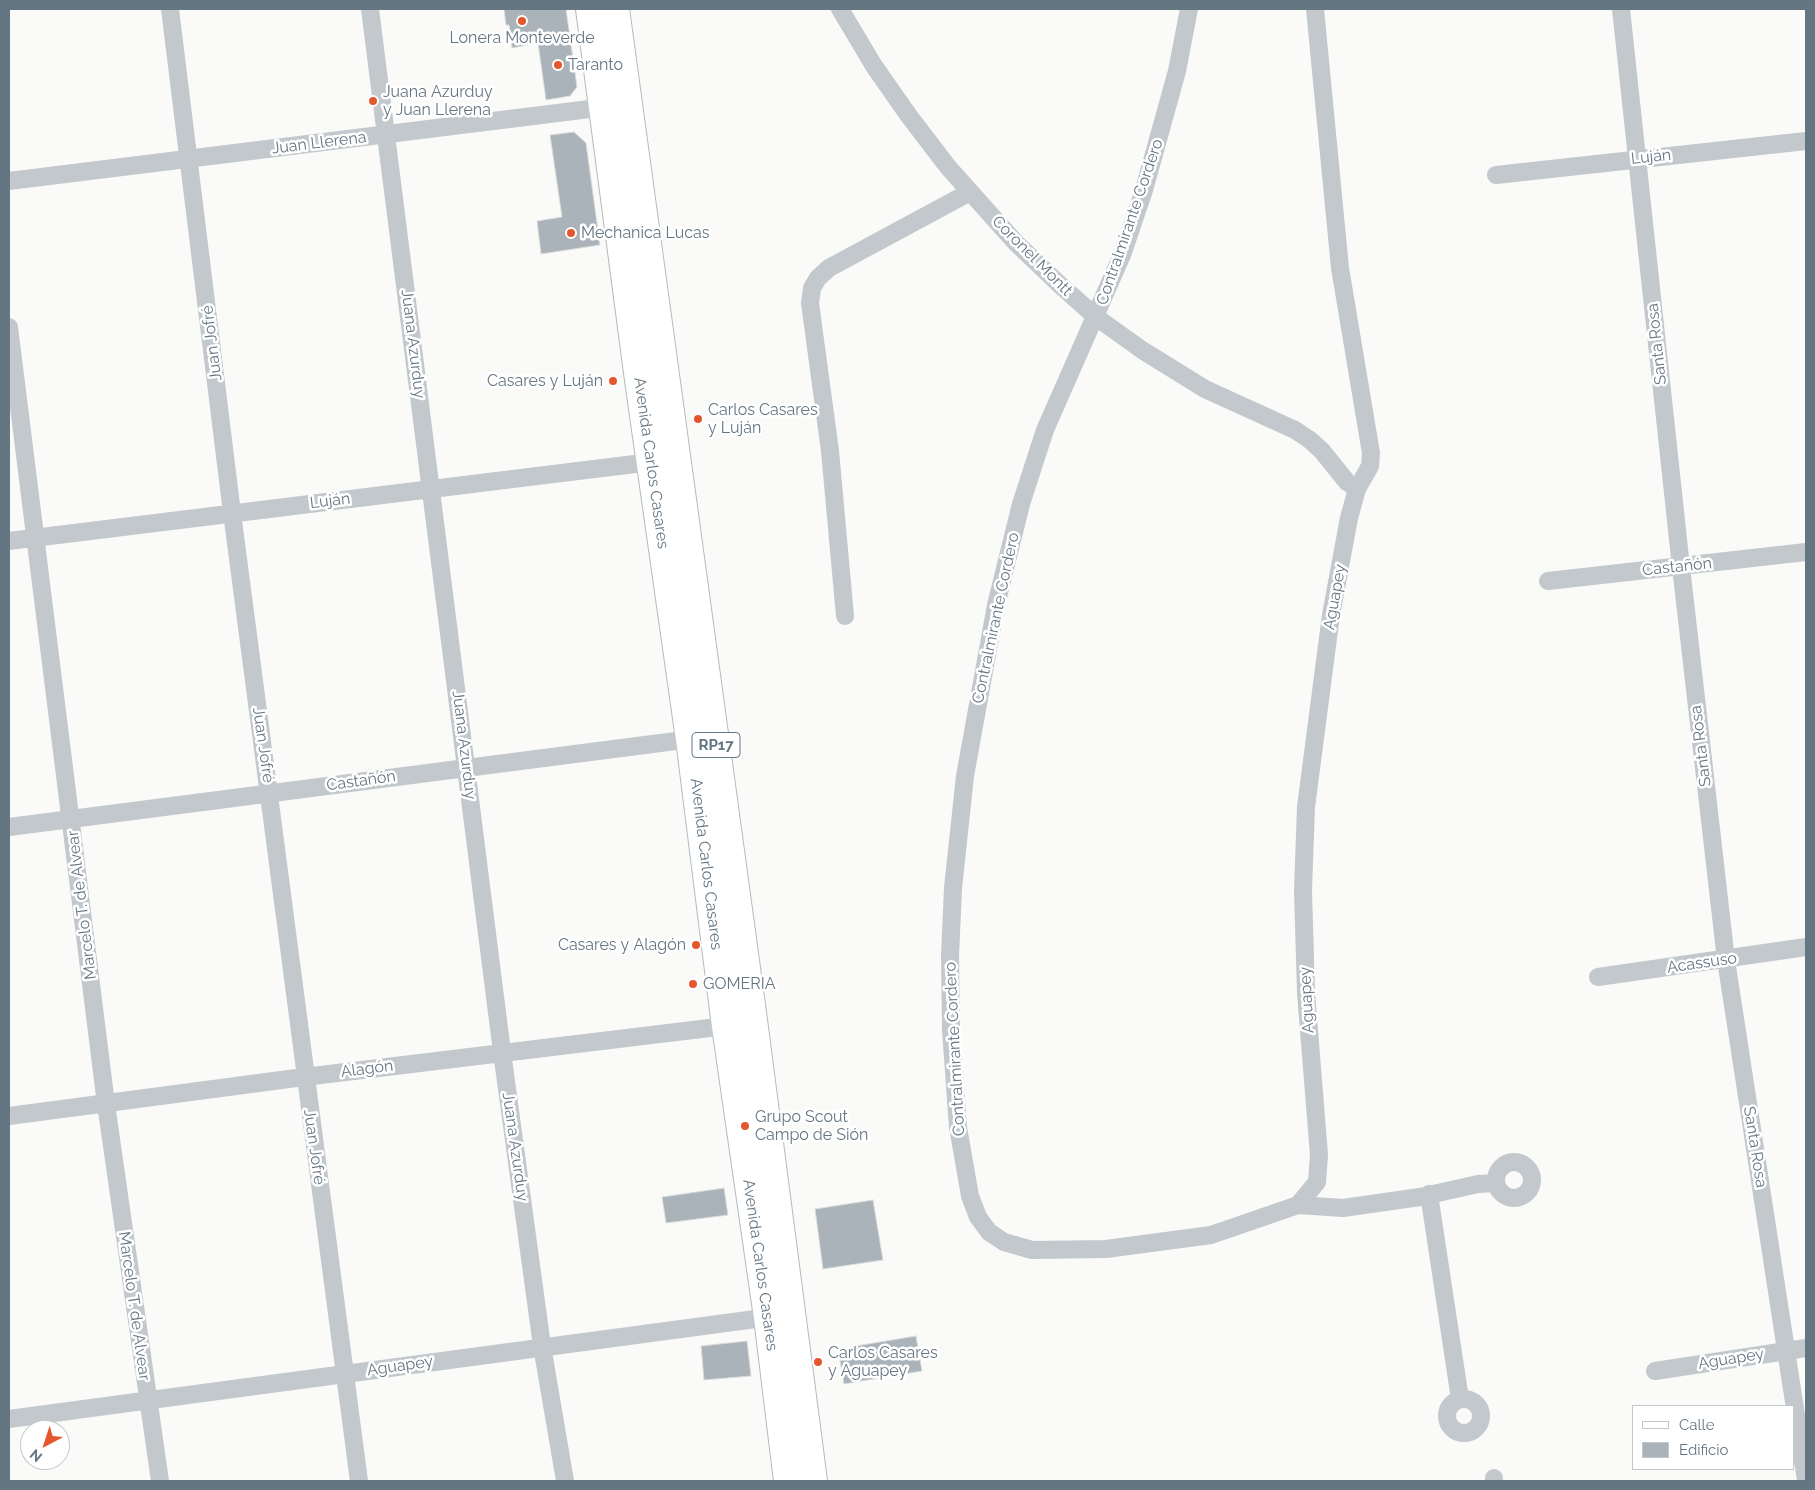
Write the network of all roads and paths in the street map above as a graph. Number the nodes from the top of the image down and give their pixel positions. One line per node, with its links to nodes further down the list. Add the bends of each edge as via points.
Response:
1 (170, 9): 13 (street, Juan Jofré)
2 (370, 9): 10 (street, Juana Azurduy)
3 (590, 9): 9 (main road, Avenida Carlos Casares / RP17)
4 (615, 9): 9 (main road, Avenida Carlos Casares / RP17)
5 (840, 9): 16 (street, Coronel Montt, via 908,116)
6 (1189, 9): 17 (street, Contralmirante Cordero, via 1177,72 1144,190)
7 (1315, 9): 21 (street, Aguapey, via 1340,268 1371,453 1370,466)
8 (1621, 9): 12 (street, Santa Rosa)
9 (616, 106): 10 (street, Juan Llerena); 19 (main road, Avenida Carlos Casares / RP17); 29 (main road, Avenida Carlos Casares / RP17)
10 (385, 134): 13 (street, Juan Llerena); 20 (street, Juana Azurduy)
11 (1806, 141): 12 (street, Luján)
12 (1638, 158): 14 (street, Luján); 26 (street, Santa Rosa)
13 (190, 160): 15 (street, Juan Llerena); 22 (street, Juan Jofré)
14 (1496, 175)
15 (9, 181)
16 (970, 192): 17 (street, Coronel Montt, via 1016,243); 28 (street, via 829,268 812,288 810,303 830,451)
17 (1096, 317): 21 (street, Coronel Montt, via 1205,389 1295,430 1322,450 1347,482); 44 (street, Contralmirante Cordero, via 1045,430 1021,504 996,605 965,776 953,888 950,956 958,1127 970,1196 978,1217 989,1232 1004,1242 1032,1250 1056,1251 1211,1235)
18 (9, 328): 23 (street, Marcelo T. de Alvear)
19 (651, 462): 20 (street, Luján); 29 (main road, Avenida Carlos Casares / RP17)
20 (432, 488): 22 (street, Luján); 30 (street, Juana Azurduy)
21 (1357, 489): 44 (street, Aguapey, via 1331,615 1306,807 1303,890 1306,984 1320,1169 1317,1182)
22 (232, 513): 23 (street, Luján); 31 (street, Juan Jofré)
23 (35, 537): 24 (street, Luján); 32 (street, Marcelo T. de Alvear)
24 (9, 541)
25 (1806, 552): 26 (street, Castañón)
26 (1681, 567): 27 (street, Castañón); 35 (street, Santa Rosa)
27 (1548, 581)
28 (845, 616)
29 (702, 738): 30 (street, Castañón); 37 (main road, Avenida Carlos Casares / RP17); 45 (main road, Avenida Carlos Casares / RP17)
30 (467, 766): 31 (street, Castañón); 38 (street, Juana Azurduy)
31 (270, 794): 32 (street, Castañón); 39 (street, Juan Jofré)
32 (71, 818): 33 (street, Castañón); 40 (street, Marcelo T. de Alvear)
33 (9, 827)
34 (1806, 947): 35 (street, Acassuso)
35 (1726, 960): 36 (street, Acassuso); 48 (street, Santa Rosa)
36 (1598, 978)
37 (726, 1026): 38 (street, Alagón); 45 (main road, Avenida Carlos Casares / RP17)
38 (502, 1052): 39 (street, Alagón); 46 (street, Juana Azurduy)
39 (304, 1077): 40 (street, Alagón); 50 (street, Juan Jofré)
40 (106, 1104): 41 (street, Alagón); 52 (street, Marcelo T. de Alvear)
41 (9, 1116)
42 (1496, 1183): 43 (street)
43 (1429, 1194): 44 (street, via 1343,1208); 51 (street)
44 (1298, 1205)
45 (780, 1316): 46 (street, Aguapey); 58 (main road, Avenida Carlos Casares / RP17); 59 (main road, Avenida Carlos Casares / RP17)
46 (542, 1346): 50 (street, Aguapey); 57 (street, Juana Azurduy)
47 (1806, 1348): 48 (street, Aguapey)
48 (1787, 1350): 49 (street, Aguapey); 54 (street, Santa Rosa)
49 (1655, 1371)
50 (346, 1374): 52 (street, Aguapey); 56 (street, Juan Jofré)
51 (1460, 1399)
52 (148, 1400): 53 (street, Aguapey); 55 (street, Marcelo T. de Alvear)
53 (9, 1419)
54 (1806, 1480)
55 (160, 1481)
56 (359, 1481)
57 (565, 1481)
58 (788, 1481)
59 (813, 1481)

